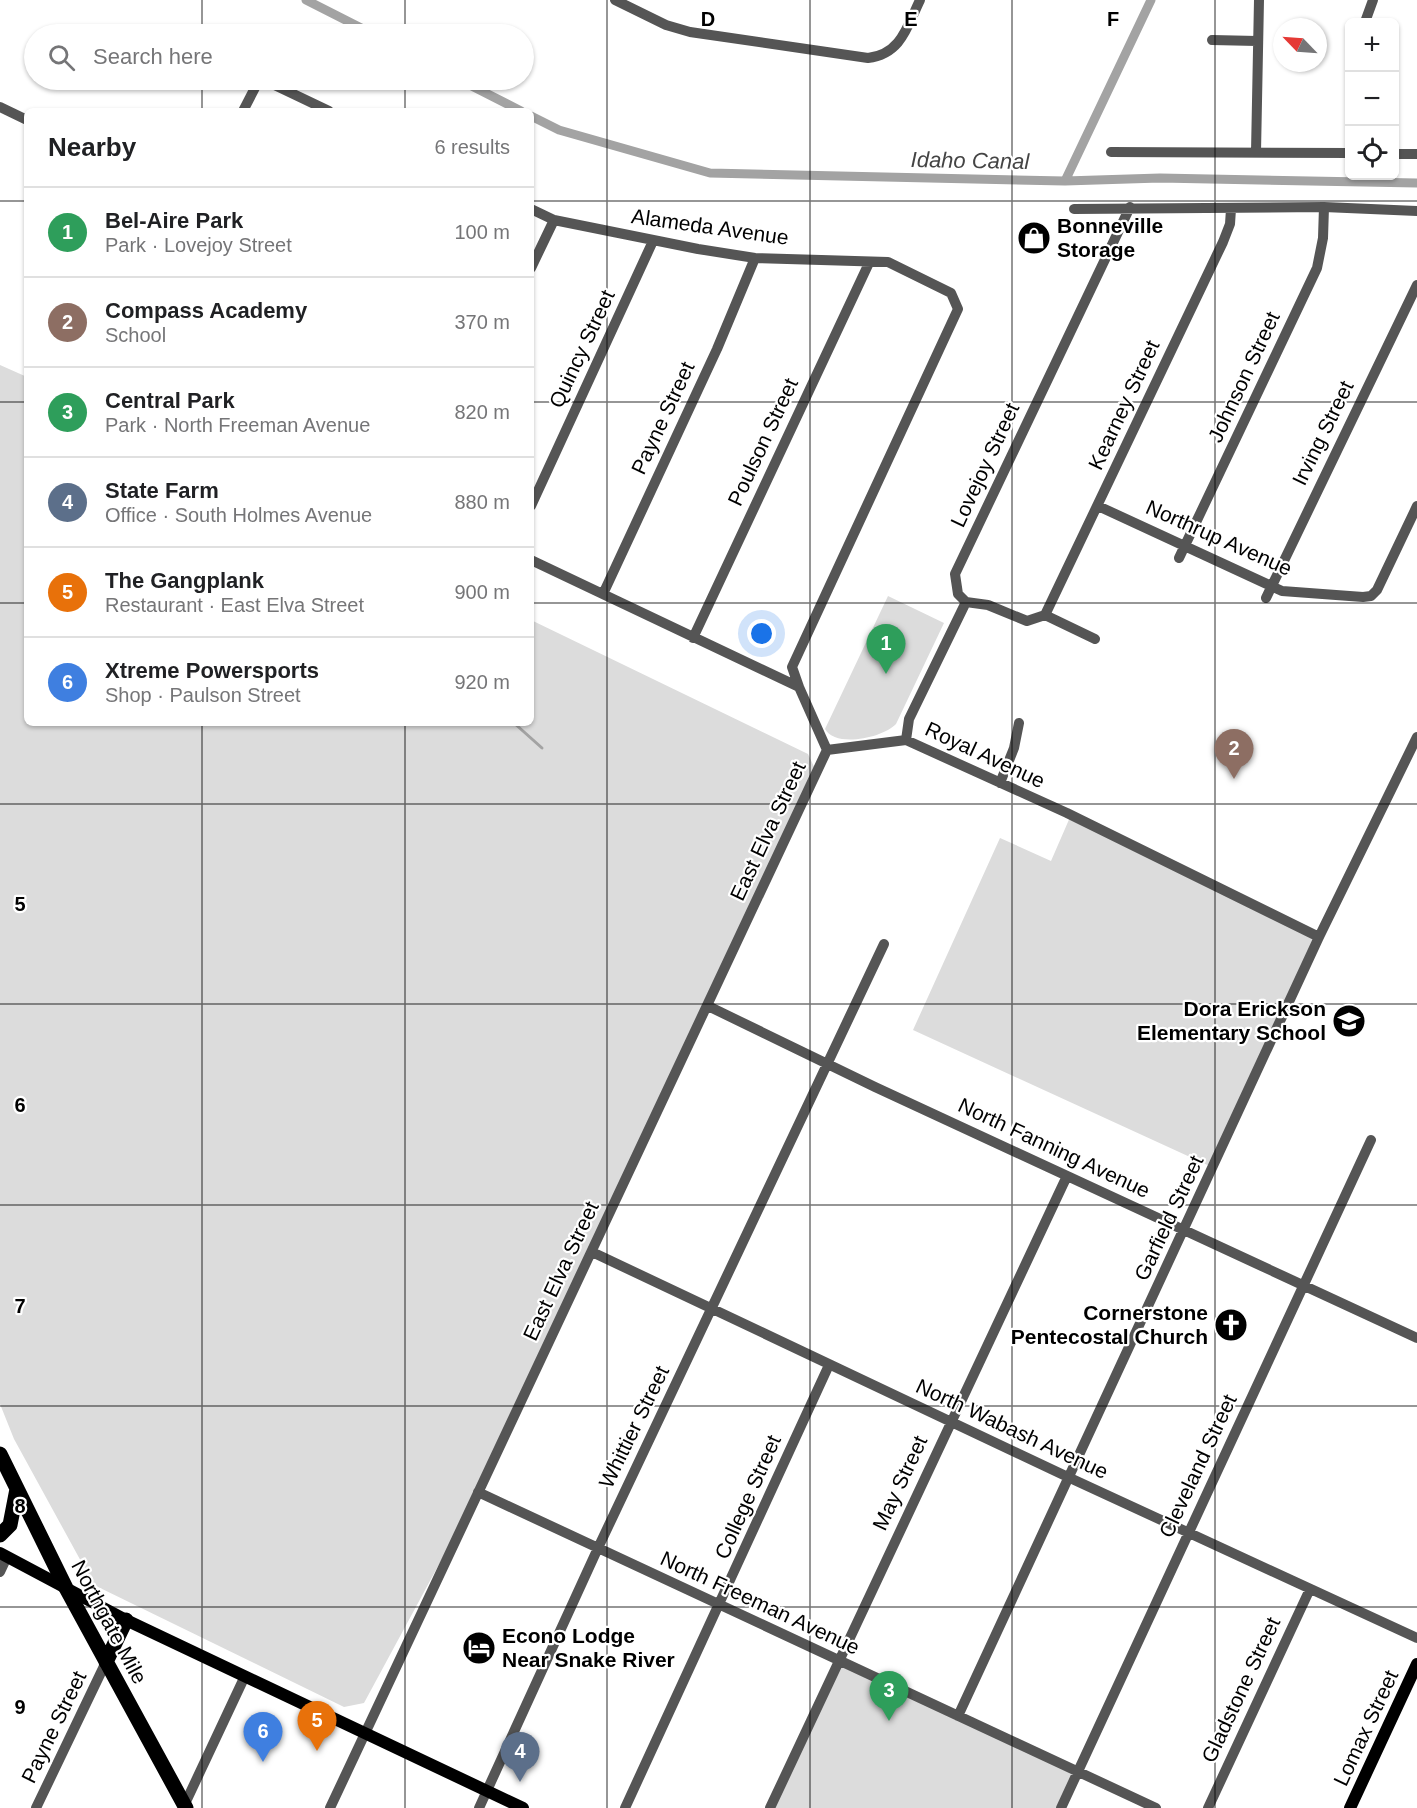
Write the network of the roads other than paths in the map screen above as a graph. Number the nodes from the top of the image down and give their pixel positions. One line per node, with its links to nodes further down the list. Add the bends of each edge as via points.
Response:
1 (615, 0): 2 (street, via 690,32 868,58 885,55 898,45)
2 (920, 0)
3 (1259, 0): 7 (street)
4 (1372, 0): 5 (street)
5 (1366, 18)
6 (1212, 40): 7 (street)
7 (1257, 41): 15 (street)
8 (254, 90): 11 (street)
9 (285, 90): 12 (street)
10 (0, 107): 13 (street)
11 (245, 108)
12 (323, 108)
13 (24, 119)
14 (1111, 152): 15 (street)
15 (1256, 152): 16 (street)
16 (1345, 153)
17 (1399, 154): 18 (street)
18 (1417, 154)
19 (1130, 207): 21 (street); 22 (street); 41 (street, Lovejoy Street, via 955,574 958,594)
20 (1324, 207): 22 (street); 24 (street); 35 (street, Johnson Street, via 1317,268)
21 (1074, 209)
22 (1231, 209): 32 (street, Kearney Street, via 1223,242)
23 (534, 210): 25 (street, Alameda Avenue)
24 (1417, 211)
25 (554, 220): 26 (street, Alameda Avenue); 28 (street)
26 (653, 241): 27 (street, Alameda Avenue); 31 (street, Quincy Street)
27 (756, 258): 29 (street, Alameda Avenue); 39 (street, Payne Street)
28 (534, 262)
29 (869, 263): 43 (street, Poulson Street); 45 (street, Alameda Avenue, via 888,262 951,293 958,309 792,667)
30 (1417, 285): 38 (street, Irving Street)
31 (534, 499)
32 (1098, 506): 35 (street, Northrup Avenue); 42 (street, Kearney Street)
33 (1417, 506): 34 (street)
34 (1413, 527): 38 (street, Northrup Avenue, via 1371,596 1282,591)
35 (1185, 547): 36 (street, Johnson Street); 38 (street, Northrup Avenue)
36 (1179, 558)
37 (534, 561): 39 (street)
38 (1271, 586): 40 (street, Irving Street)
39 (603, 594): 43 (street)
40 (1266, 598)
41 (966, 602): 42 (street, via 988,605 1027,621); 48 (street, via 909,719)
42 (1045, 615): 44 (street)
43 (693, 638): 45 (street)
44 (1095, 639)
45 (799, 687): 49 (street)
46 (1019, 723): 50 (street)
47 (1417, 737): 51 (street, Garfield Street)
48 (906, 740): 49 (street, Royal Avenue); 50 (street, Royal Avenue)
49 (827, 750): 53 (street, East Elva Street)
50 (1000, 783): 51 (street, Royal Avenue)
51 (1319, 937): 57 (street, Garfield Street)
52 (884, 944): 54 (street, Whittier Street)
53 (708, 1006): 54 (street, North Fanning Avenue); 58 (street, East Elva Street)
54 (828, 1065): 56 (street, North Fanning Avenue); 60 (street, Whittier Street)
55 (1371, 1140): 59 (street, Cleveland Street)
56 (1067, 1176): 57 (street, North Fanning Avenue); 63 (street, May Street)
57 (1185, 1231): 59 (street, North Fanning Avenue); 65 (street, Garfield Street)
58 (592, 1252): 60 (street, North Wabash Avenue); 67 (street, East Elva Street)
59 (1303, 1286): 61 (street, North Fanning Avenue); 68 (street, Cleveland Street)
60 (712, 1308): 62 (street, North Wabash Avenue); 70 (street, Whittier Street)
61 (1417, 1338)
62 (829, 1365): 63 (street, North Wabash Avenue); 75 (street, College Street)
63 (951, 1422): 65 (street, North Wabash Avenue); 79 (street, May Street)
64 (0, 1454): 66 (highway, Northgate Mile)
65 (1070, 1478): 68 (street, North Wabash Avenue); 82 (street, Garfield Street)
66 (17, 1489): 69 (highway, via 10,1525); 73 (highway, Northgate Mile)
67 (478, 1492): 70 (street, North Freeman Avenue); 83 (street, East Elva Street)
68 (1188, 1533): 74 (street, North Wabash Avenue); 84 (street, Cleveland Street)
69 (0, 1535)
70 (598, 1548): 75 (street, North Freeman Avenue); 85 (street, Whittier Street)
71 (4, 1555): 72 (street); 73 (main road)
72 (0, 1572)
73 (66, 1588): 76 (main road); 78 (highway, Northgate Mile)
74 (1310, 1589): 77 (street, North Wabash Avenue); 95 (street, Gladstone Street)
75 (720, 1605): 79 (street, North Freeman Avenue); 91 (street, College Street)
76 (126, 1620): 78 (highway); 81 (main road)
77 (1417, 1638)
78 (106, 1662): 86 (highway, Northgate Mile); 87 (street, Payne Street)
79 (838, 1662): 82 (street, North Freeman Avenue); 92 (street, May Street)
80 (1417, 1664): 96 (main road, Lomax Street)
81 (244, 1676): 83 (main road); 86 (street)
82 (958, 1716): 84 (street, North Freeman Avenue)
83 (365, 1733): 85 (main road); 88 (street, East Elva Street)
84 (1077, 1773): 93 (street, Cleveland Street); 94 (street, North Freeman Avenue)
85 (486, 1791): 89 (street, Whittier Street); 90 (main road)
86 (184, 1807)
87 (36, 1808)
88 (330, 1808)
89 (478, 1808)
90 (523, 1808)
91 (625, 1808)
92 (770, 1808)
93 (1061, 1808)
94 (1156, 1808)
95 (1208, 1808)
96 (1350, 1808)

